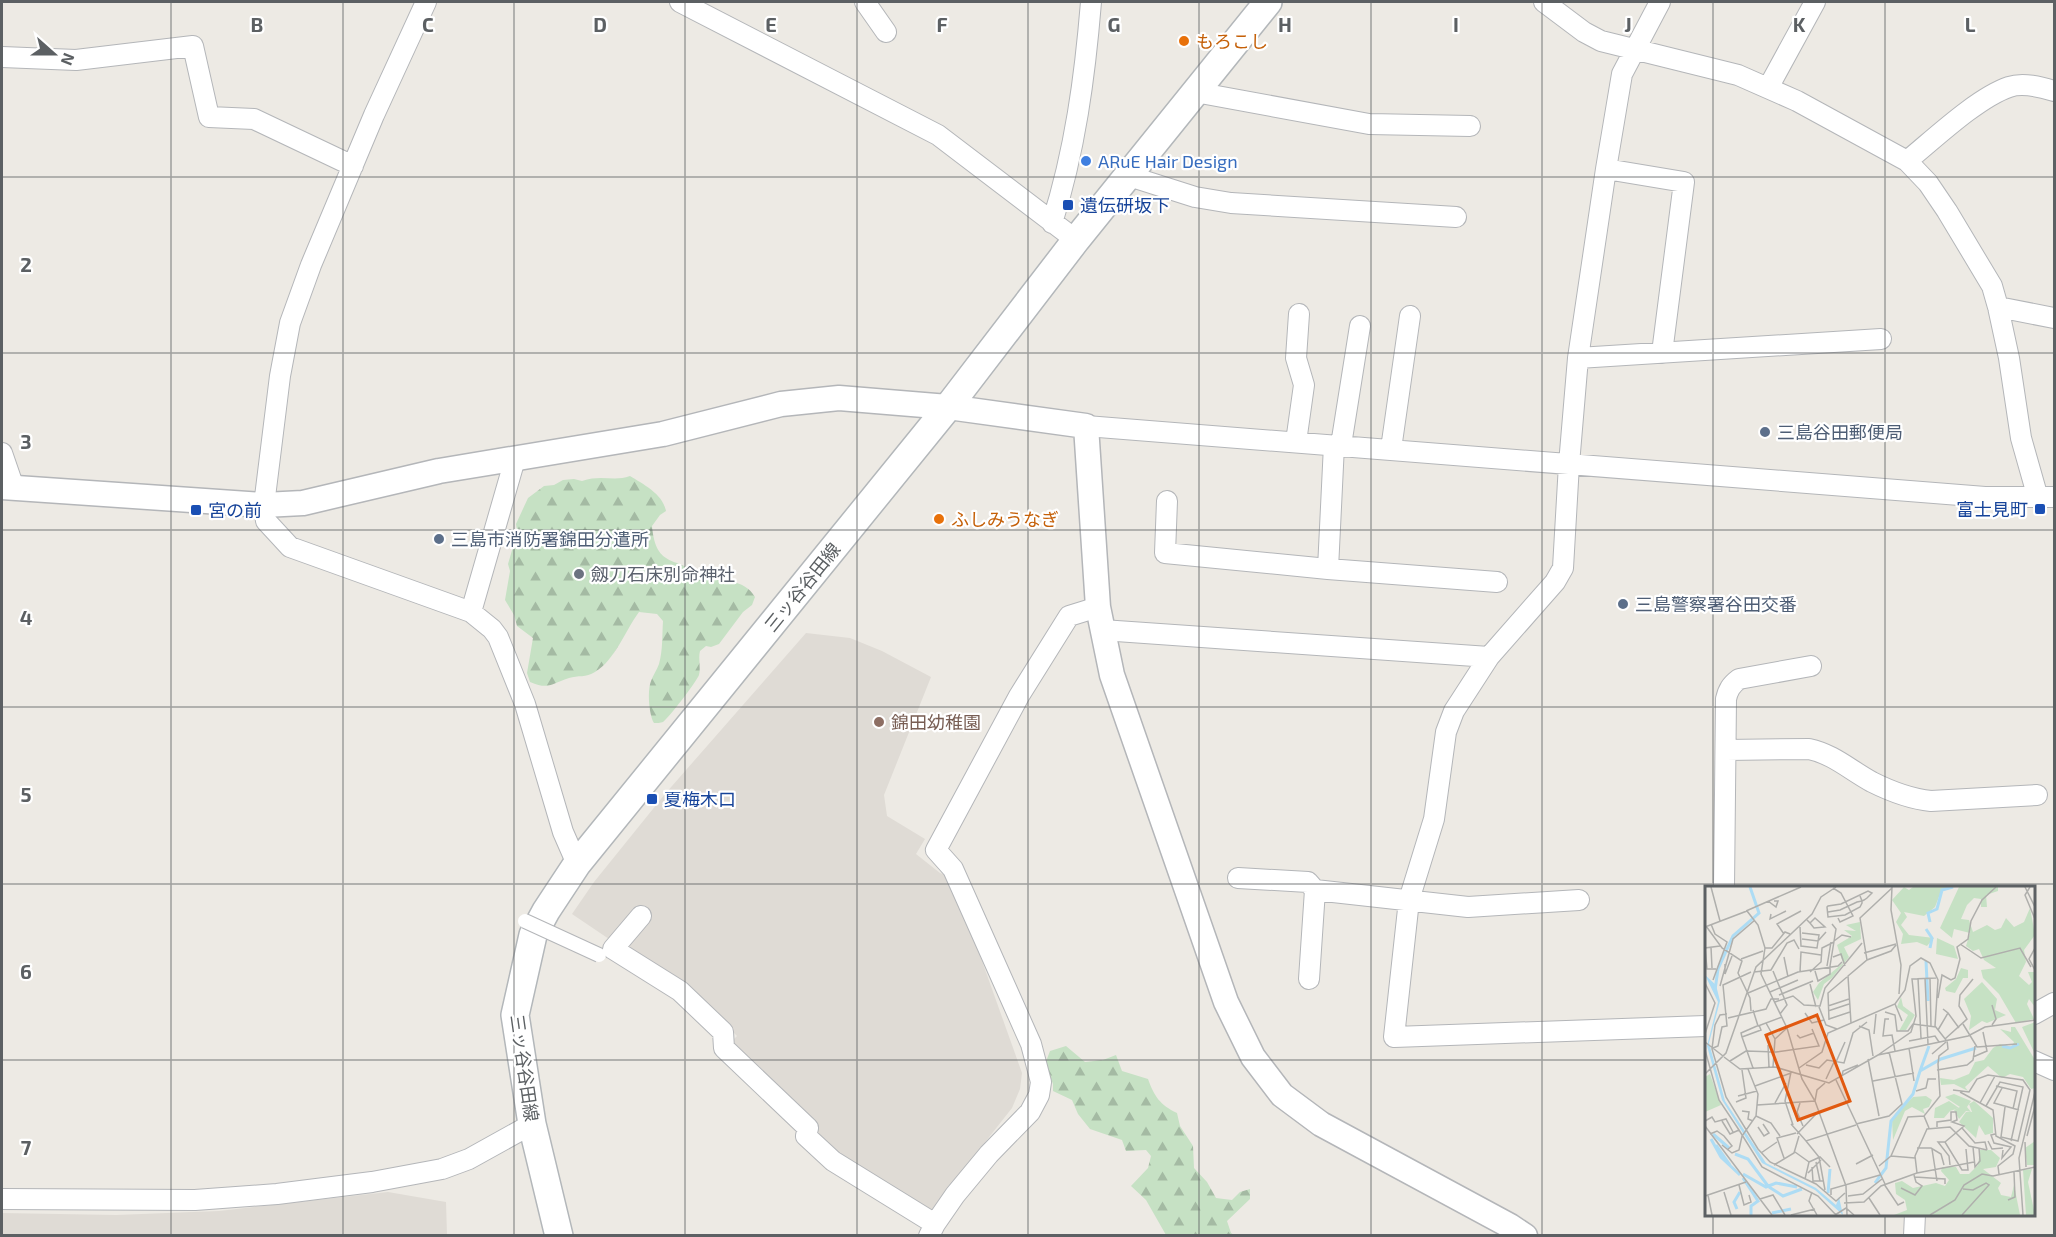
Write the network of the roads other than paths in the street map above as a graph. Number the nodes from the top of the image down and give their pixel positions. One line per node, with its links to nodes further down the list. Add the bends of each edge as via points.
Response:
1 (426, 2): 17 (street)
2 (680, 2): 21 (street, via 938,135)
3 (865, 2): 9 (street)
4 (1091, 2): 21 (street, via 1074,137)
5 (1268, 2): 14 (main road, 三ッ谷谷田線)
6 (1544, 2): 10 (street, via 1584,32)
7 (1660, 2): 10 (street)
8 (1815, 2): 12 (street)
9 (886, 32)
10 (1634, 50): 12 (street, via 1738,75); 18 (street, via 1622,74)
11 (2, 57): 17 (street, via 76,60 193,46 209,117 254,119)
12 (1768, 88): 16 (street)
13 (2055, 91): 16 (street, via 2011,86 1991,96)
14 (1196, 92): 15 (street, via 1369,124); 19 (main road, 三ッ谷谷田線)
15 (1470, 126)
16 (1907, 161): 23 (street, via 1947,211 1992,286)
17 (353, 166): 42 (street, via 290,323)
18 (1606, 169): 29 (street, via 1684,182); 30 (street)
19 (1129, 176): 20 (street, via 1195,197 1231,203); 22 (main road, 三ッ谷谷田線)
20 (1456, 217)
21 (1053, 223): 22 (street)
22 (1076, 240): 31 (main road, 三ッ谷谷田線)
23 (1998, 306): 26 (street); 40 (street, via 2020,429)
24 (1299, 314): 33 (street, via 1296,358 1304,385)
25 (1410, 316): 35 (street)
26 (2055, 318)
27 (1360, 326): 34 (street)
28 (1881, 339): 29 (street)
29 (1662, 353): 30 (street)
30 (1578, 358): 38 (street)
31 (948, 407): 32 (street); 37 (street, via 839,398 781,404 663,434); 51 (main road, 三ッ谷谷田線)
32 (1086, 426): 33 (street); 46 (street)
33 (1296, 442): 34 (street)
34 (1337, 445): 35 (street); 43 (street)
35 (1391, 449): 38 (street)
36 (2, 453): 39 (street)
37 (515, 459): 42 (street, via 439,471 303,503); 45 (street)
38 (1569, 464): 40 (street, via 1985,497); 47 (street, via 1563,568)
39 (8, 487): 42 (street)
40 (2046, 498)
41 (1167, 501): 43 (street, via 1165,553)
42 (264, 505): 45 (street, via 266,520 290,547)
43 (1328, 569): 44 (street)
44 (1497, 582)
45 (471, 612): 51 (street, via 498,637 525,704 563,832)
46 (1100, 618): 47 (street); 69 (street, via 1069,616 1019,696 936,850 953,868 1031,1044 1041,1082 1030,1112 989,1154); 71 (street, via 1112,675 1226,1002 1252,1057 1282,1095 1321,1124)
47 (1489, 657): 55 (street, via 1454,711 1446,732 1434,819)
48 (1811, 666): 49 (street, via 1739,679 1731,685 1726,699)
49 (1726, 750): 50 (street, via 1809,749 1843,763 1872,782 1917,799); 53 (street)
50 (2037, 795)
51 (577, 864): 66 (main road, 三ッ谷谷田線, via 533,935 515,1015)
52 (1238, 878): 54 (street, via 1308,882)
53 (1724, 886)
54 (1315, 890): 55 (street); 60 (street)
55 (1409, 900): 56 (street, via 1468,907); 63 (street, via 1394,1037)
56 (1579, 900)
57 (641, 916): 69 (street, via 613,949 680,991 723,1032 724,1048 808,1128 806,1136 833,1161)
58 (525, 921): 59 (street, bridge)
59 (599, 955)
60 (1309, 979)
61 (2055, 1003): 62 (street)
62 (2035, 1013)
63 (1705, 1026)
64 (2035, 1061): 65 (street)
65 (2055, 1070)
66 (532, 1124): 67 (street, via 469,1159 442,1169 382,1180 195,1200); 70 (main road, 三ッ谷谷田線)
67 (2, 1198)
68 (1915, 1216): 72 (street)
69 (932, 1230)
70 (559, 1236)
71 (1525, 1236)
72 (1914, 1236)

